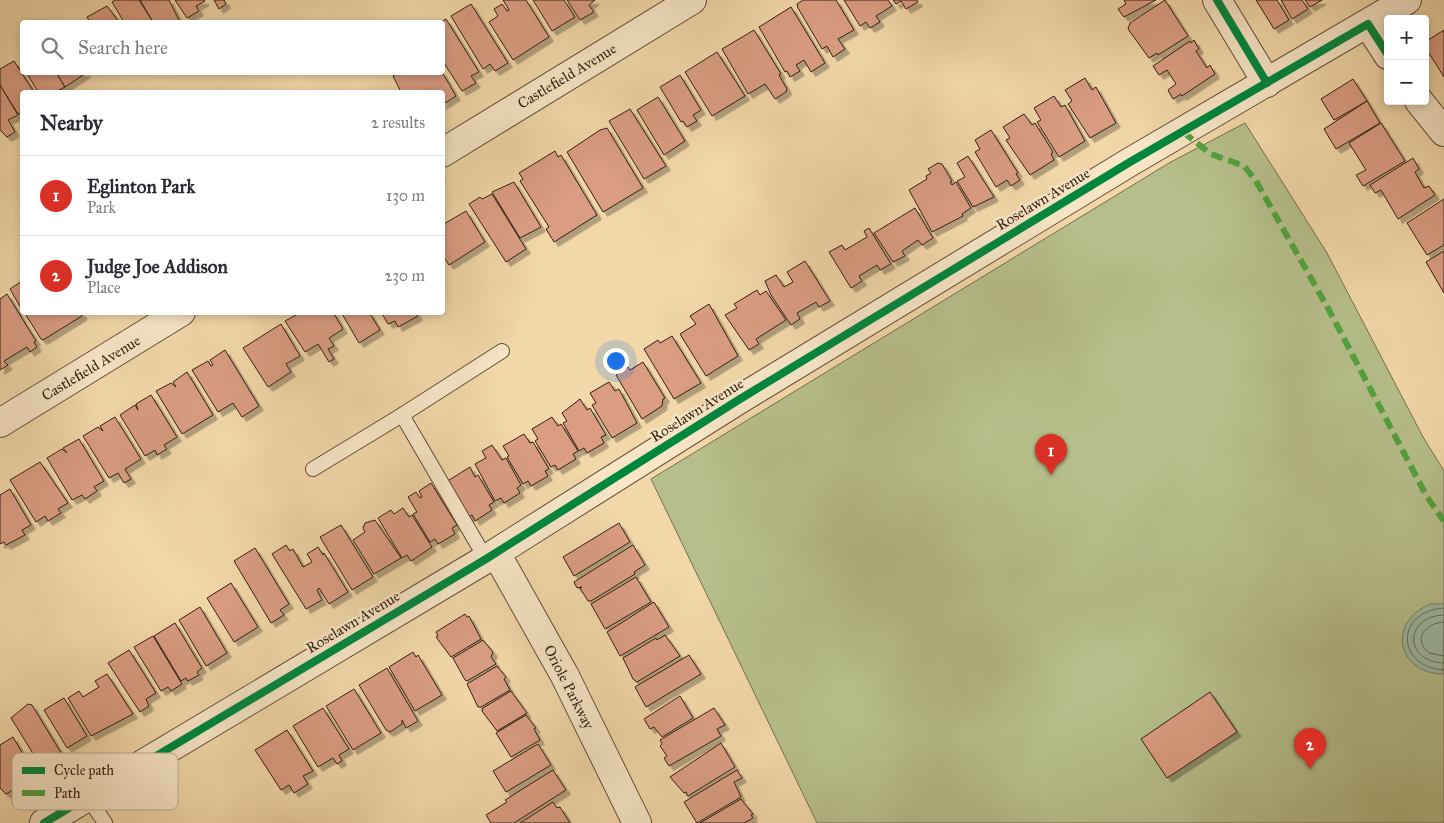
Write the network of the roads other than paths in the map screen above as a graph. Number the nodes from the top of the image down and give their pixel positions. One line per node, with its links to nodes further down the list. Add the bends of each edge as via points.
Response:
1 (692, 0): 9 (street, Castlefield Avenue)
2 (1217, 0): 6 (street)
3 (1407, 0): 4 (street, Roselawn Avenue)
4 (1368, 24): 5 (street); 6 (street, Roselawn Avenue)
5 (1384, 49)
6 (1267, 83): 15 (street, Roselawn Avenue, via 1130,162 740,399)
7 (1421, 105): 8 (street)
8 (1444, 132)
9 (445, 151)
10 (176, 315): 13 (street, Castlefield Avenue)
11 (502, 351): 12 (lane)
12 (402, 416): 14 (lane); 15 (lane)
13 (0, 423)
14 (313, 468)
15 (491, 556): 16 (street, Roselawn Avenue); 21 (street, Oriole Parkway, via 565,676)
16 (159, 753)
17 (65, 810): 19 (street, Roselawn Avenue)
18 (96, 810): 20 (lane)
19 (44, 823)
20 (105, 823)
21 (637, 823)

